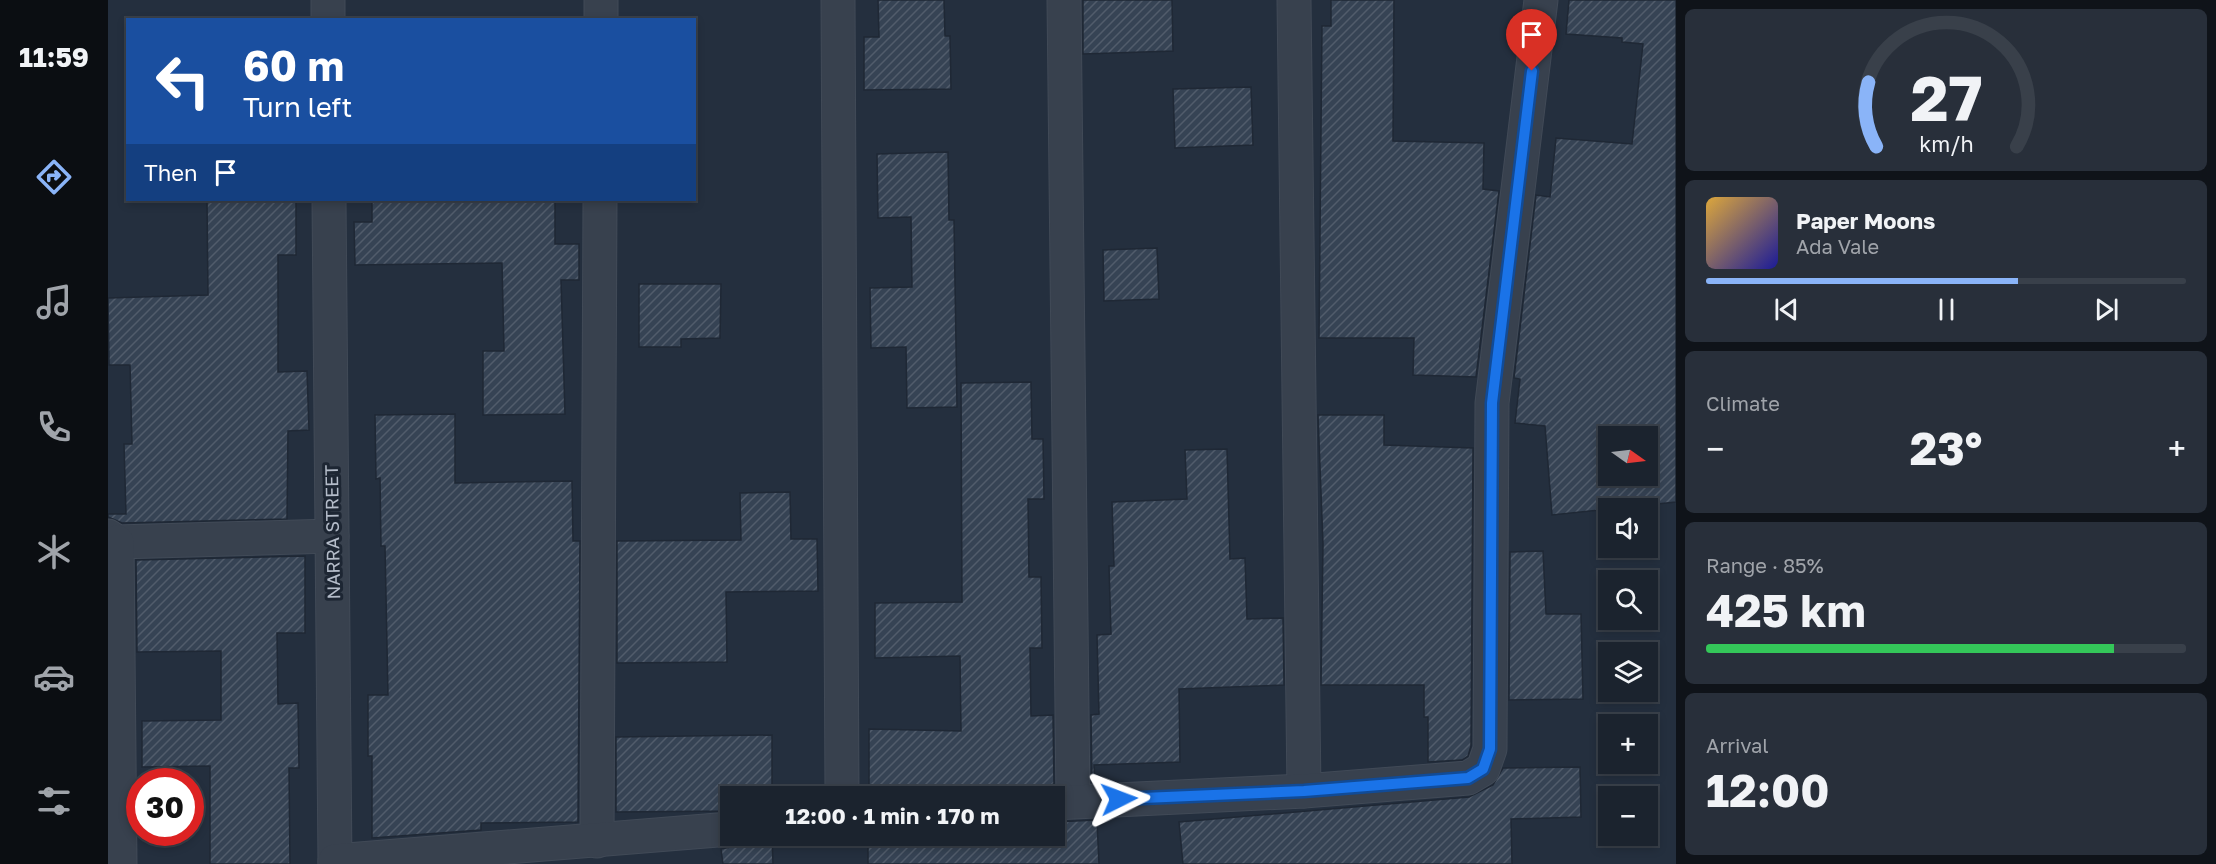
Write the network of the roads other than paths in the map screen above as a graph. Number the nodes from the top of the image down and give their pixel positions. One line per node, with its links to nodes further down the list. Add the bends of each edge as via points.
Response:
1 (328, 0): 7 (street)
2 (601, 0): 8 (street)
3 (838, 0): 13 (street)
4 (1064, 0): 14 (street)
5 (1294, 0): 15 (street)
6 (1541, 0): 15 (street, via 1492,403 1490,749 1483,769 1468,778)
7 (328, 18)
8 (601, 18)
9 (329, 201): 11 (street, NARRA STREET)
10 (600, 201): 18 (street)
11 (332, 536): 12 (street); 19 (street, NARRA STREET)
12 (113, 539): 20 (street)
13 (842, 786)
14 (1064, 786)
15 (1304, 791): 16 (street)
16 (1065, 802)
17 (720, 830): 18 (street)
18 (597, 841): 19 (street)
19 (335, 862)
20 (120, 864)

